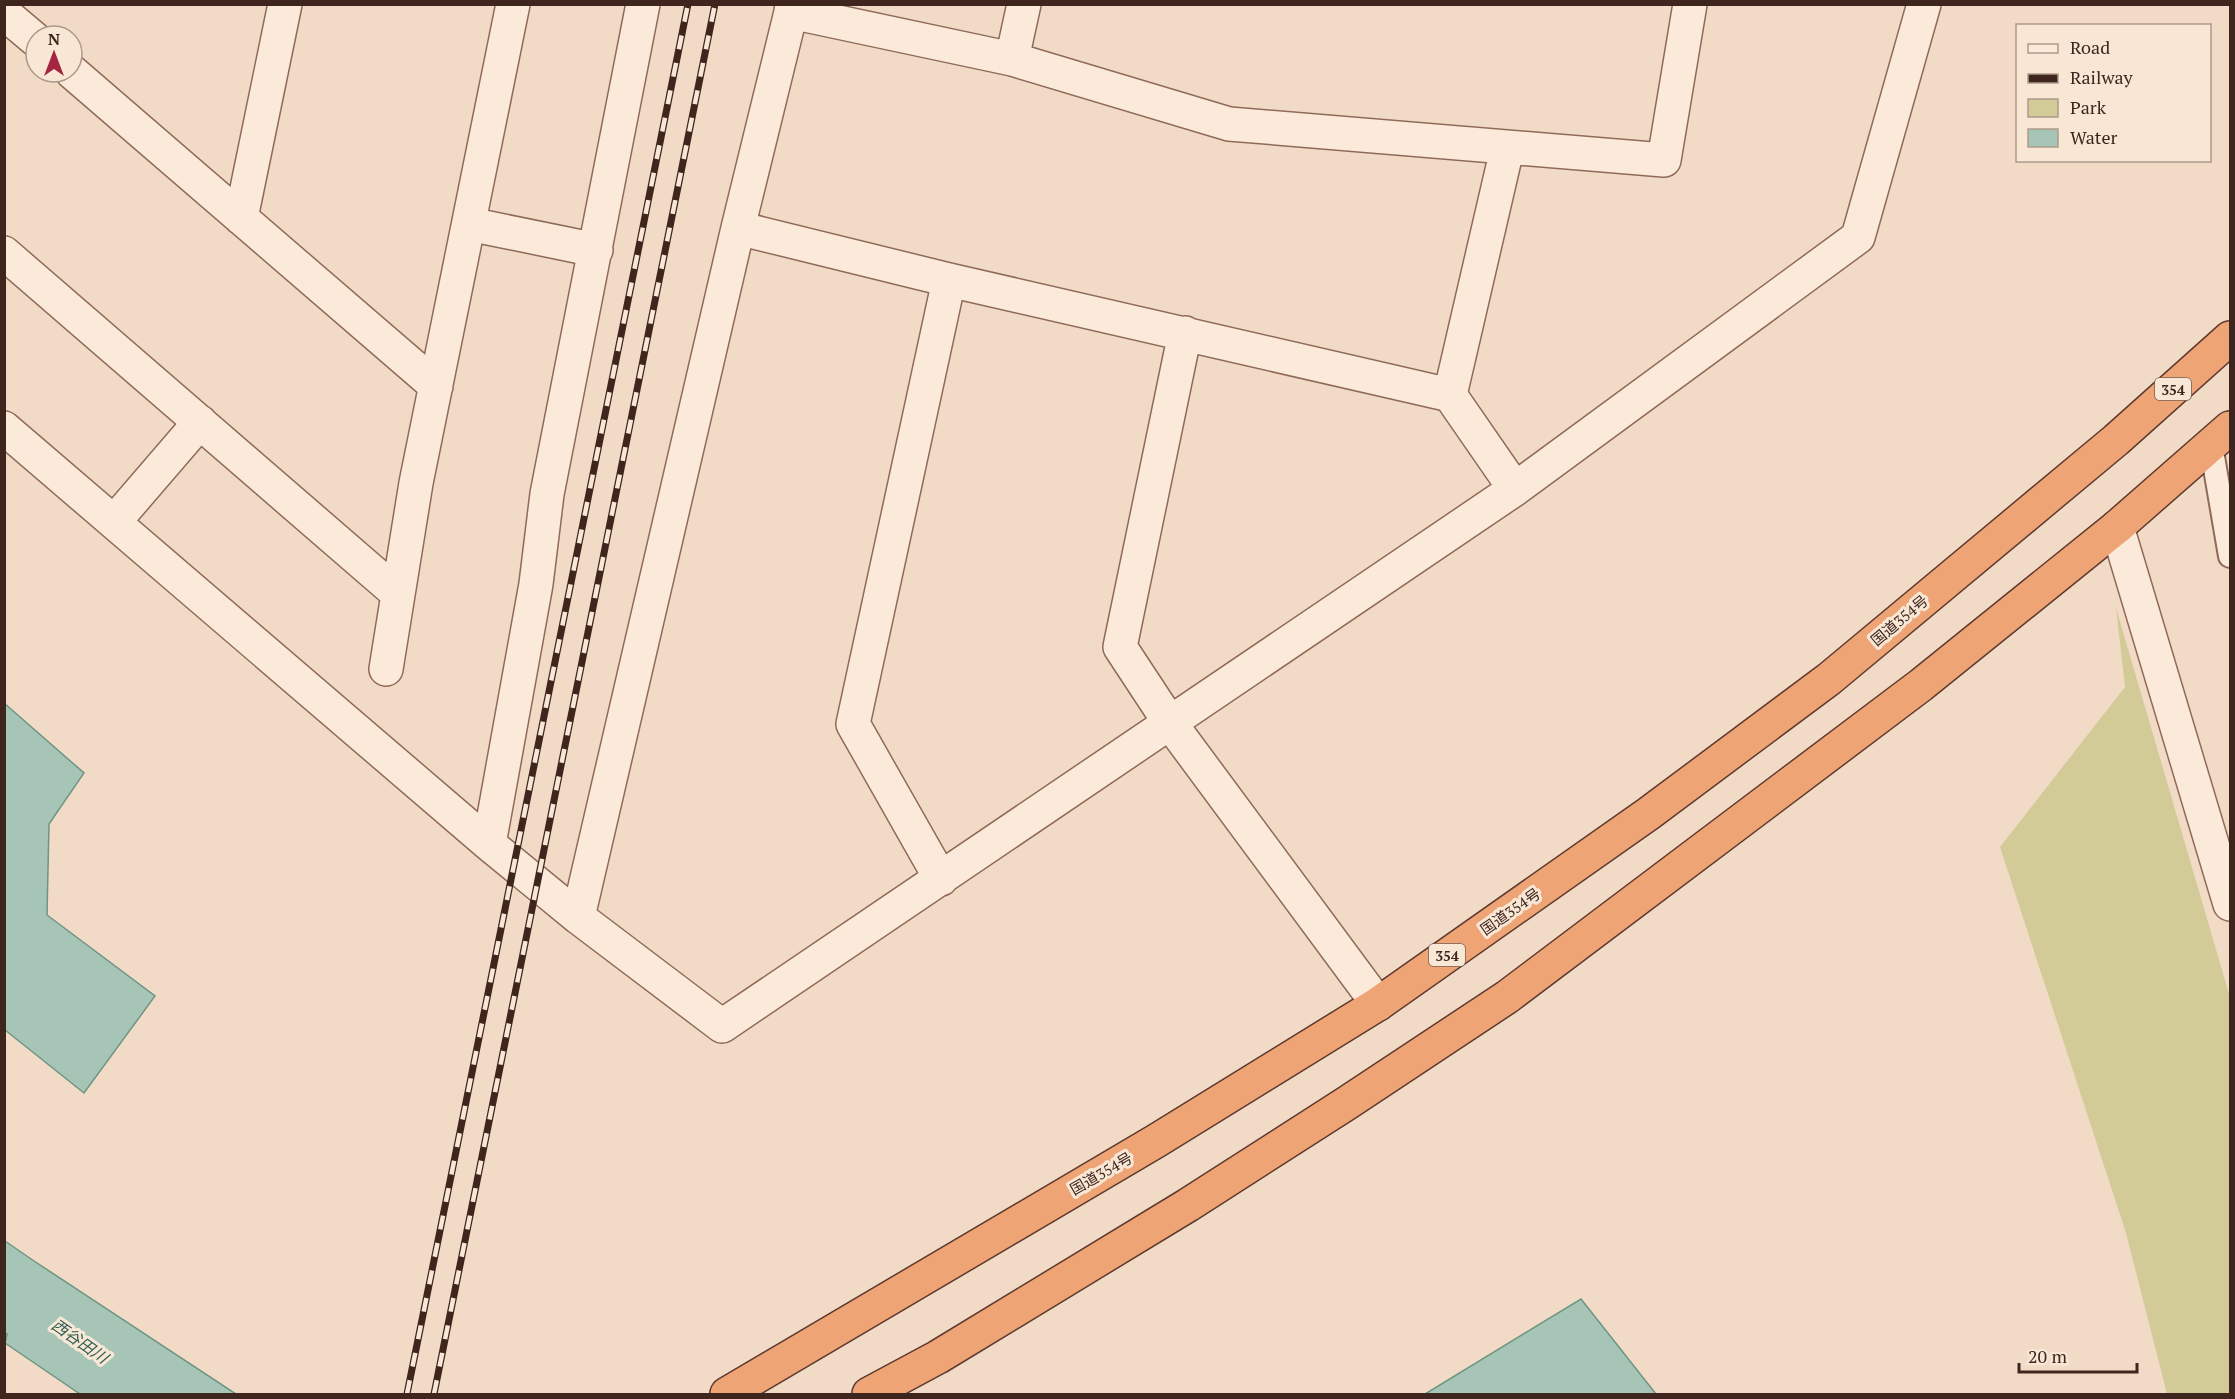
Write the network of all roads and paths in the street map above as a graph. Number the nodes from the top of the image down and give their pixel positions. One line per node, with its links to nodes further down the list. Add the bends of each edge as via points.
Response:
1 (285, 4): 13 (street)
2 (513, 4): 14 (street)
3 (643, 4): 16 (street)
4 (1024, 4): 10 (street)
5 (1690, 4): 12 (street, via 1665,160)
6 (1924, 4): 26 (street, via 1858,237)
7 (791, 8): 10 (street); 15 (street)
8 (4, 13): 9 (street)
9 (24, 30)
10 (1012, 59): 12 (street, via 1229,124)
11 (84, 82): 13 (street)
12 (1507, 148): 22 (street)
13 (241, 218): 21 (street)
14 (469, 224): 16 (street); 21 (street)
15 (738, 228): 18 (street); 36 (street)
16 (596, 250): 33 (street, via 547,494 536,584)
17 (4, 253): 23 (street)
18 (949, 280): 19 (street); 34 (street, via 854,724)
19 (1185, 333): 22 (street); 32 (street, via 1120,646)
20 (2230, 338): 37 (highway, 国道354号 / 354, via 2116,440 1829,679 1648,814)
21 (436, 386): 30 (street)
22 (1450, 395): 26 (street)
23 (200, 422): 27 (street); 30 (street)
24 (4, 428): 27 (street)
25 (2221, 437): 28 (highway); 29 (lane)
26 (1515, 489): 32 (street)
27 (114, 522): 33 (street)
28 (2117, 527): 35 (street); 39 (highway, via 1921,685 1507,997 1188,1205)
29 (2230, 556)
30 (397, 593): 31 (street)
31 (386, 669)
32 (1170, 723): 34 (street); 37 (street)
33 (489, 844): 36 (street)
34 (941, 879): 36 (street, via 722,1026)
35 (2230, 904)
36 (578, 917)
37 (1378, 1004): 38 (highway, 国道354号 / 354, via 1156,1141)
38 (727, 1395)
39 (869, 1395)

